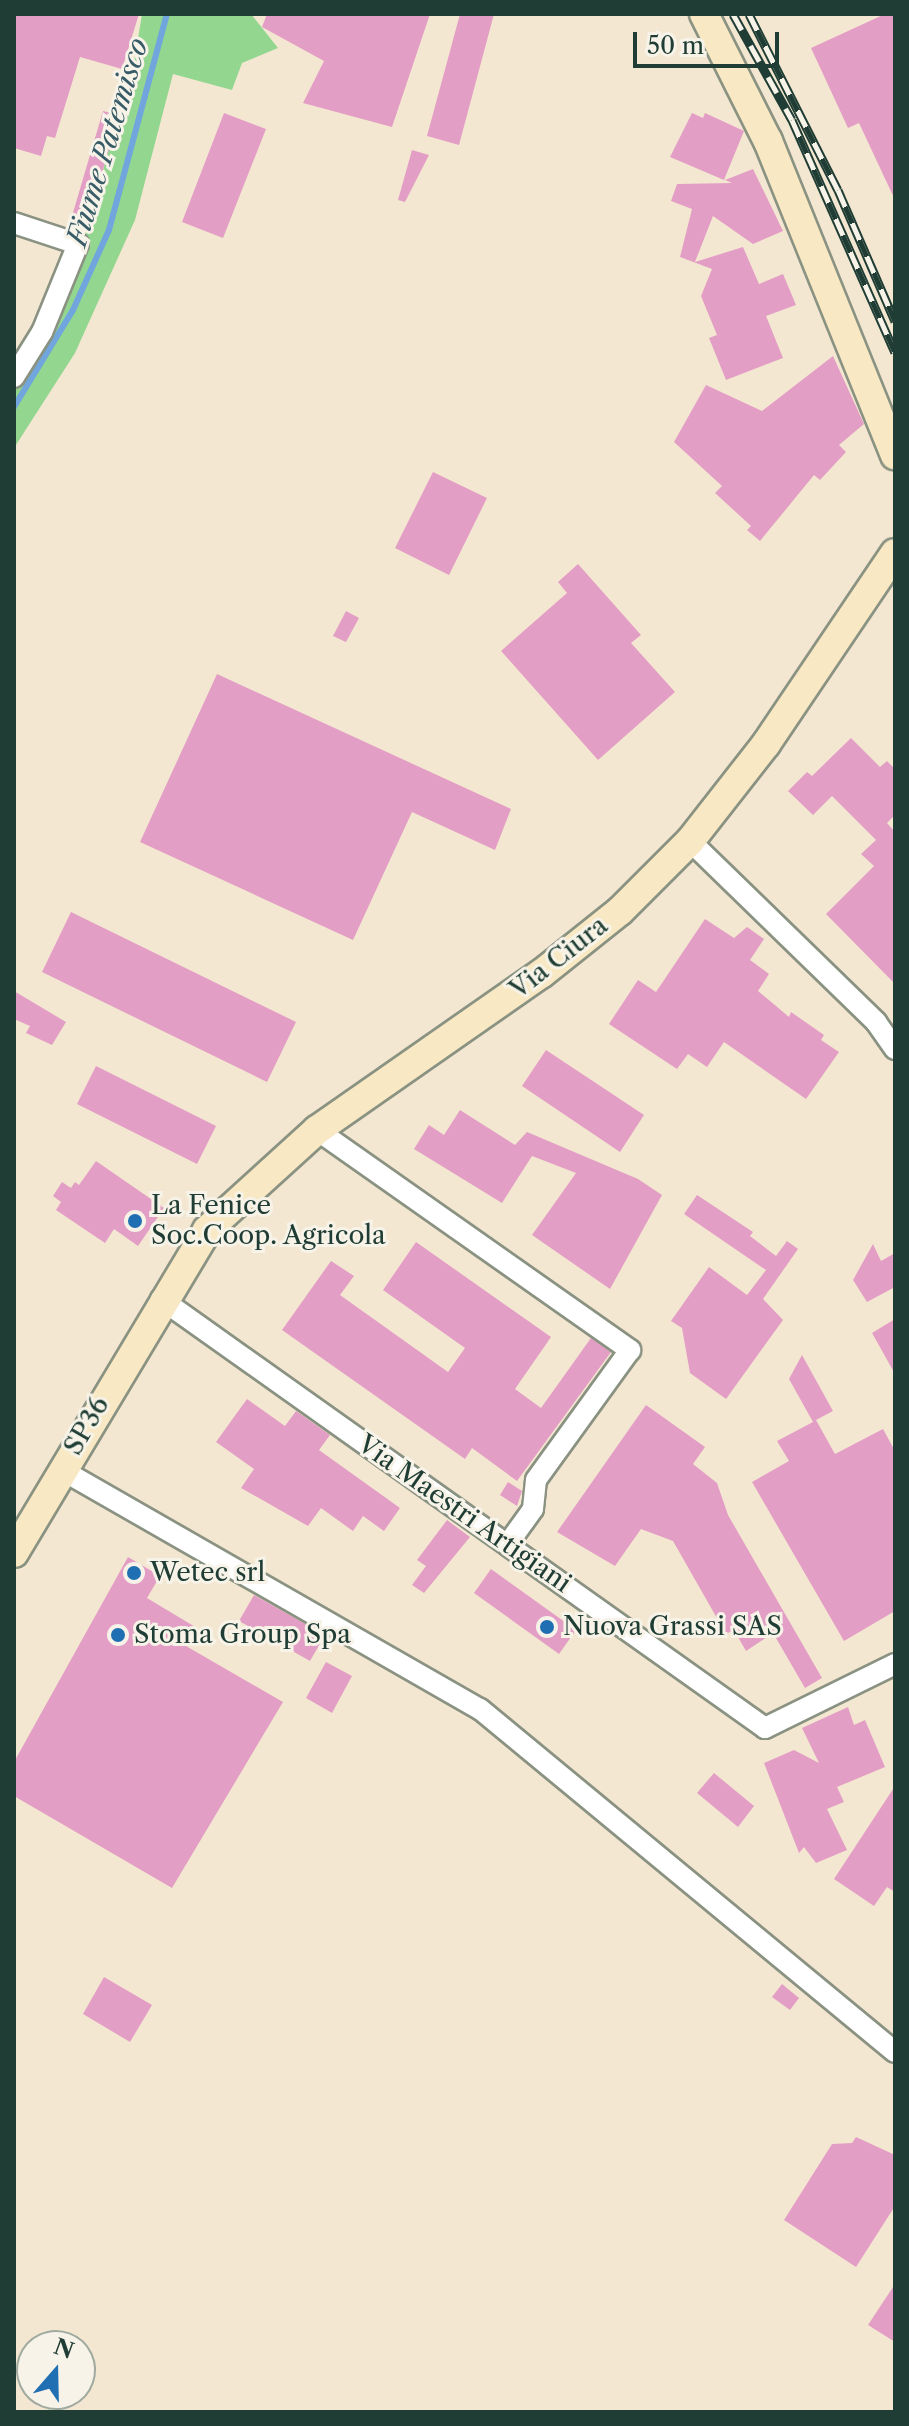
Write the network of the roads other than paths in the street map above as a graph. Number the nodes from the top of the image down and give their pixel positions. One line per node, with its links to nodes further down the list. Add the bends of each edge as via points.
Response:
1 (704, 14): 4 (main road, via 768,141)
2 (14, 223): 3 (street, via 78,244 42,332)
3 (14, 377)
4 (895, 455)
5 (895, 553): 6 (main road, Via Ciura, via 766,744)
6 (690, 841): 7 (street, via 876,1022); 8 (main road, Via Ciura, via 620,911 541,974)
7 (895, 1049)
8 (317, 1130): 9 (main road, Via Ciura, via 207,1230); 11 (street, via 630,1350 536,1480 533,1509)
9 (161, 1299): 10 (main road, SP36 / SP36); 11 (street, Via Maestri Artigiani)
10 (62, 1470): 12 (main road, SP36 / SP36); 14 (street, via 480,1709)
11 (507, 1545): 13 (street, Via Maestri Artigiani, via 765,1728)
12 (14, 1553)
13 (895, 1664)
14 (895, 2052)

